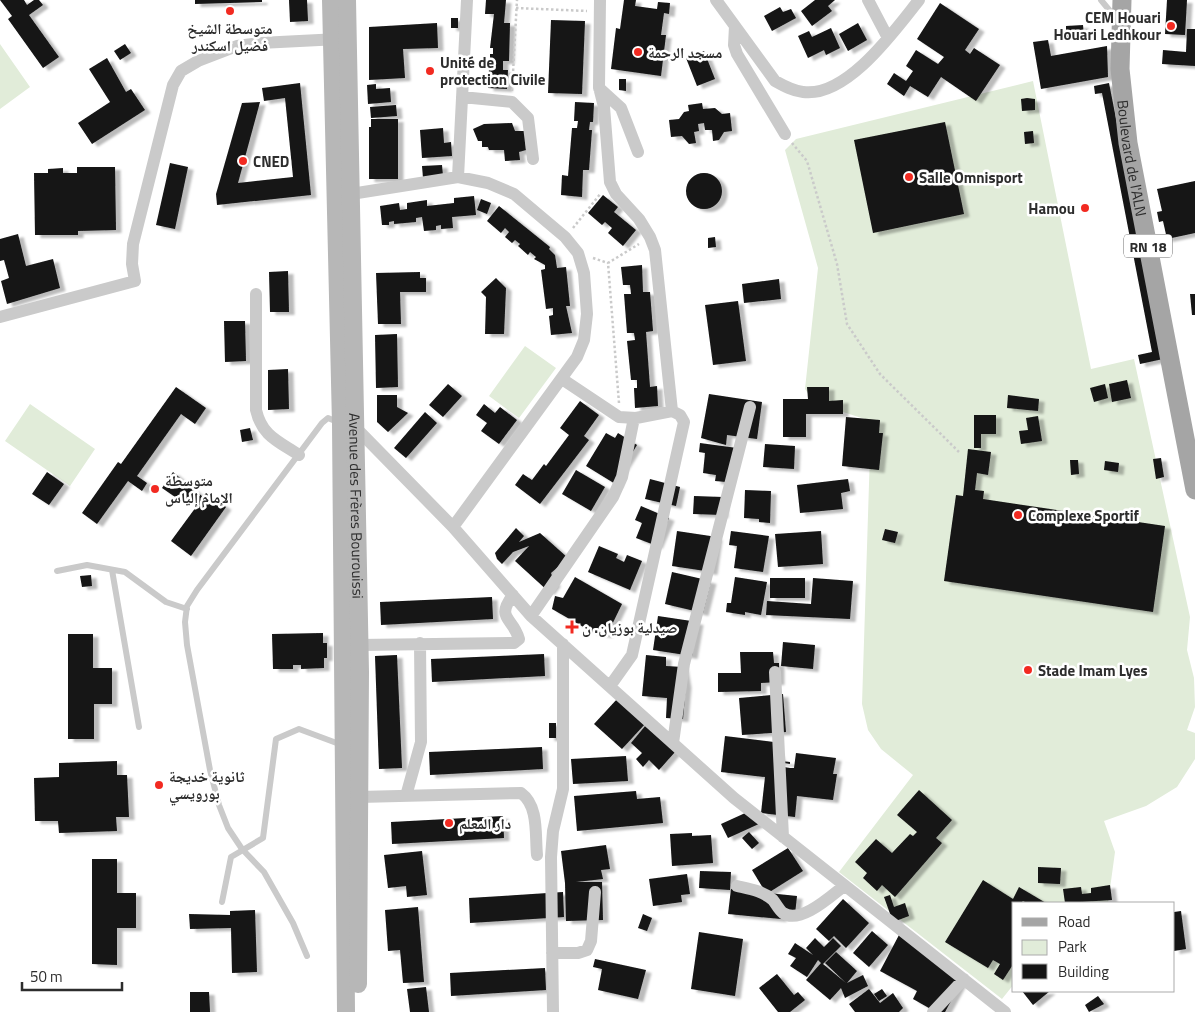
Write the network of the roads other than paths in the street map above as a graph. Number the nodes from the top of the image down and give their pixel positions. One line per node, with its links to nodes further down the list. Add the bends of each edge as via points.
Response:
1 (331, 0): 12 (main road)
2 (347, 0): 12 (main road, Avenue des Frères Bourouissi)
3 (467, 0): 14 (street)
4 (716, 0): 10 (street)
5 (868, 0): 11 (street)
6 (919, 0): 11 (street)
7 (1101, 0): 9 (lane, via 1110,11)
8 (600, 6): 13 (street)
9 (1122, 8): 28 (main road, Boulevard de l'ALN / RN 18, via 1120,69 1128,143)
10 (735, 26): 11 (street, via 775,81 804,92 822,91 842,81 862,66); 15 (street, via 737,54)
11 (888, 38)
12 (340, 39): 19 (main road, Avenue des Frères Bourouissi); 21 (street, via 237,46 181,71 174,85 133,244 132,264 136,282); 26 (main road)
13 (599, 87): 16 (street, via 621,108); 24 (street, via 604,107 610,182 650,236 659,272)
14 (462, 97): 17 (street, via 512,102 528,118); 18 (street)
15 (788, 139)
16 (638, 152)
17 (533, 159)
18 (458, 177): 19 (street); 22 (street, via 488,183 514,194 565,237 578,254 584,273 587,314 584,340)
19 (351, 194): 26 (main road, Avenue des Frères Bourouissi)
20 (256, 294): 27 (street, via 256,410 259,424 268,435)
21 (0, 317)
22 (562, 380): 25 (street, via 619,417); 29 (street)
23 (750, 407): 41 (street, via 684,664)
24 (672, 410): 25 (street); 39 (street, via 684,422 678,453 632,655)
25 (634, 418): 34 (street, via 622,477 613,497)
26 (348, 424): 27 (lane, via 328,418); 29 (street); 37 (main road, Avenue des Frères Bourouissi); 42 (main road)
27 (299, 455): 33 (lane, via 197,590)
28 (1195, 490)
29 (453, 527): 32 (street)
30 (112, 570): 31 (lane, via 87,566); 33 (lane, via 125,572 166,602); 40 (lane)
31 (57, 571)
32 (513, 594): 34 (street); 35 (street, via 504,613 517,632 519,639 514,644)
33 (187, 609): 46 (lane, via 186,645 210,770 228,828)
34 (532, 616): 36 (street)
35 (420, 643): 37 (street); 43 (street, via 421,742)
36 (563, 644): 39 (street); 52 (street, via 563,789 553,831)
37 (359, 645): 44 (main road, Avenue des Frères Bourouissi)
38 (775, 672): 45 (street)
39 (610, 686): 41 (street)
40 (138, 727)
41 (673, 743): 45 (street)
42 (343, 745): 46 (lane, via 299,729 276,739 263,838); 55 (main road)
43 (406, 796): 44 (street); 47 (street, via 521,793 529,799 533,809)
44 (359, 797): 56 (main road, Avenue des Frères Bourouissi)
45 (783, 837): 49 (street)
46 (242, 849): 51 (lane, via 231,857); 53 (lane, via 264,872 293,923)
47 (537, 855)
48 (737, 886): 49 (street, via 761,892 782,913 792,916 806,913)
49 (844, 886): 54 (street)
50 (595, 892): 52 (street, via 591,941 587,950)
51 (222, 902)
52 (552, 954): 57 (street)
53 (306, 956)
54 (964, 979): 58 (street); 59 (street)
55 (346, 1012)
56 (357, 1012)
57 (553, 1012)
58 (934, 1012)
59 (1005, 1012)

